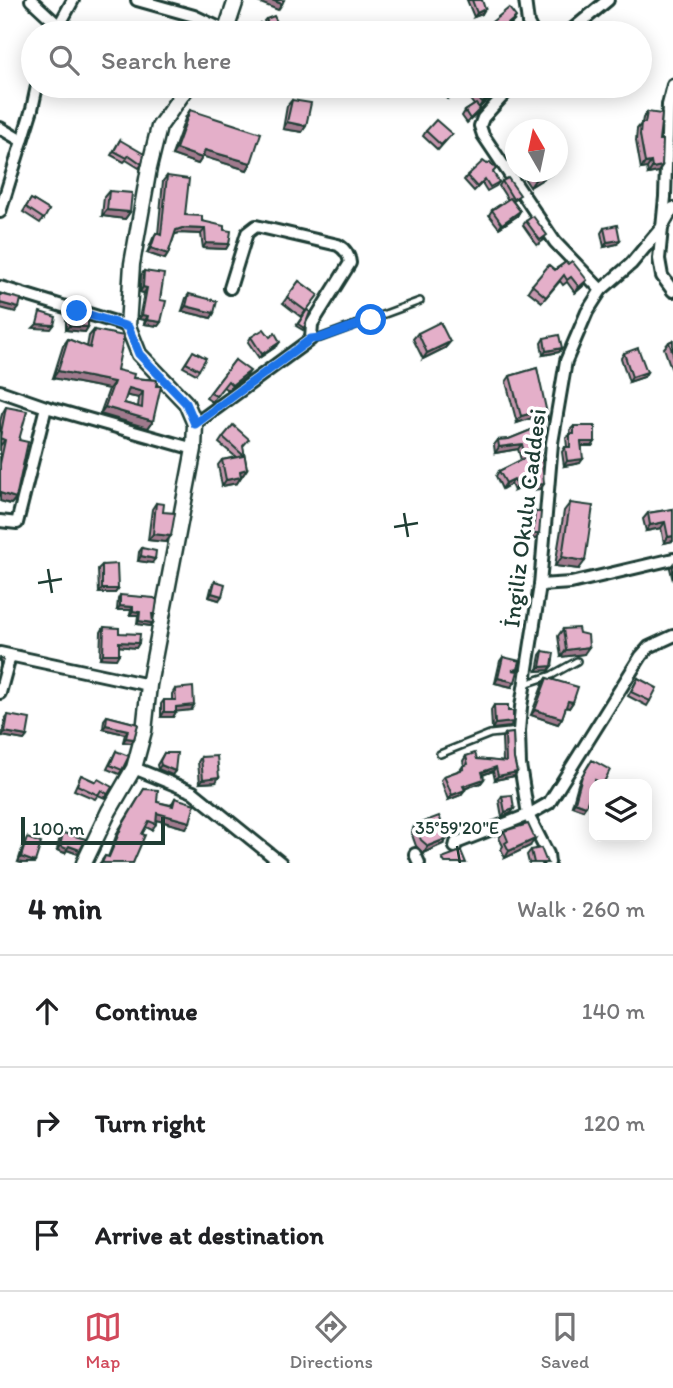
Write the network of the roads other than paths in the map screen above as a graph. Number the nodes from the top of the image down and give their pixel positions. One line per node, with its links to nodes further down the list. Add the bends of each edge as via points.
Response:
1 (31, 0): 7 (street)
2 (73, 0): 8 (street)
3 (137, 0): 9 (street)
4 (236, 0): 10 (street)
5 (525, 0): 11 (street)
6 (608, 0): 12 (street)
7 (50, 21)
8 (61, 21)
9 (204, 21)
10 (229, 21)
11 (528, 21)
12 (583, 21)
13 (673, 85): 21 (street)
14 (34, 98): 18 (street)
15 (180, 98): 27 (street, via 159,127 149,168 132,264)
16 (501, 98): 24 (street, via 483,118 484,135 555,242)
17 (0, 128): 18 (street)
18 (22, 141): 20 (street)
19 (673, 208): 21 (street, İngiliz Okulu Caddesi)
20 (0, 212)
21 (662, 228): 24 (street, İngiliz Okulu Caddesi); 25 (street, via 659,267)
22 (0, 287): 27 (street)
23 (230, 288): 28 (street, via 253,227 342,247 350,263 312,324)
24 (601, 290): 35 (street, İngiliz Okulu Caddesi, via 566,361 552,443)
25 (673, 291)
26 (420, 301): 28 (lane)
27 (128, 327): 31 (street, via 139,354 186,403)
28 (311, 339): 31 (street)
29 (0, 391): 30 (street)
30 (46, 407): 32 (street); 33 (street, via 16,523)
31 (195, 424): 32 (street)
32 (194, 449): 40 (street)
33 (0, 521)
34 (673, 559): 35 (street, via 571,583)
35 (540, 585): 39 (street, İngiliz Okulu Caddesi)
36 (673, 636): 45 (street, via 641,656 549,803)
37 (5, 654): 40 (street); 41 (street)
38 (577, 661): 39 (lane)
39 (525, 684): 42 (street, İngiliz Okulu Caddesi)
40 (149, 685): 44 (street)
41 (0, 693)
42 (519, 732): 43 (lane, via 490,734); 45 (street, İngiliz Okulu Caddesi)
43 (440, 754)
44 (134, 768): 47 (street); 48 (street, via 193,792)
45 (528, 815): 46 (street); 49 (street, İngiliz Okulu Caddesi)
46 (455, 847)
47 (84, 863)
48 (281, 863)
49 (549, 863)

